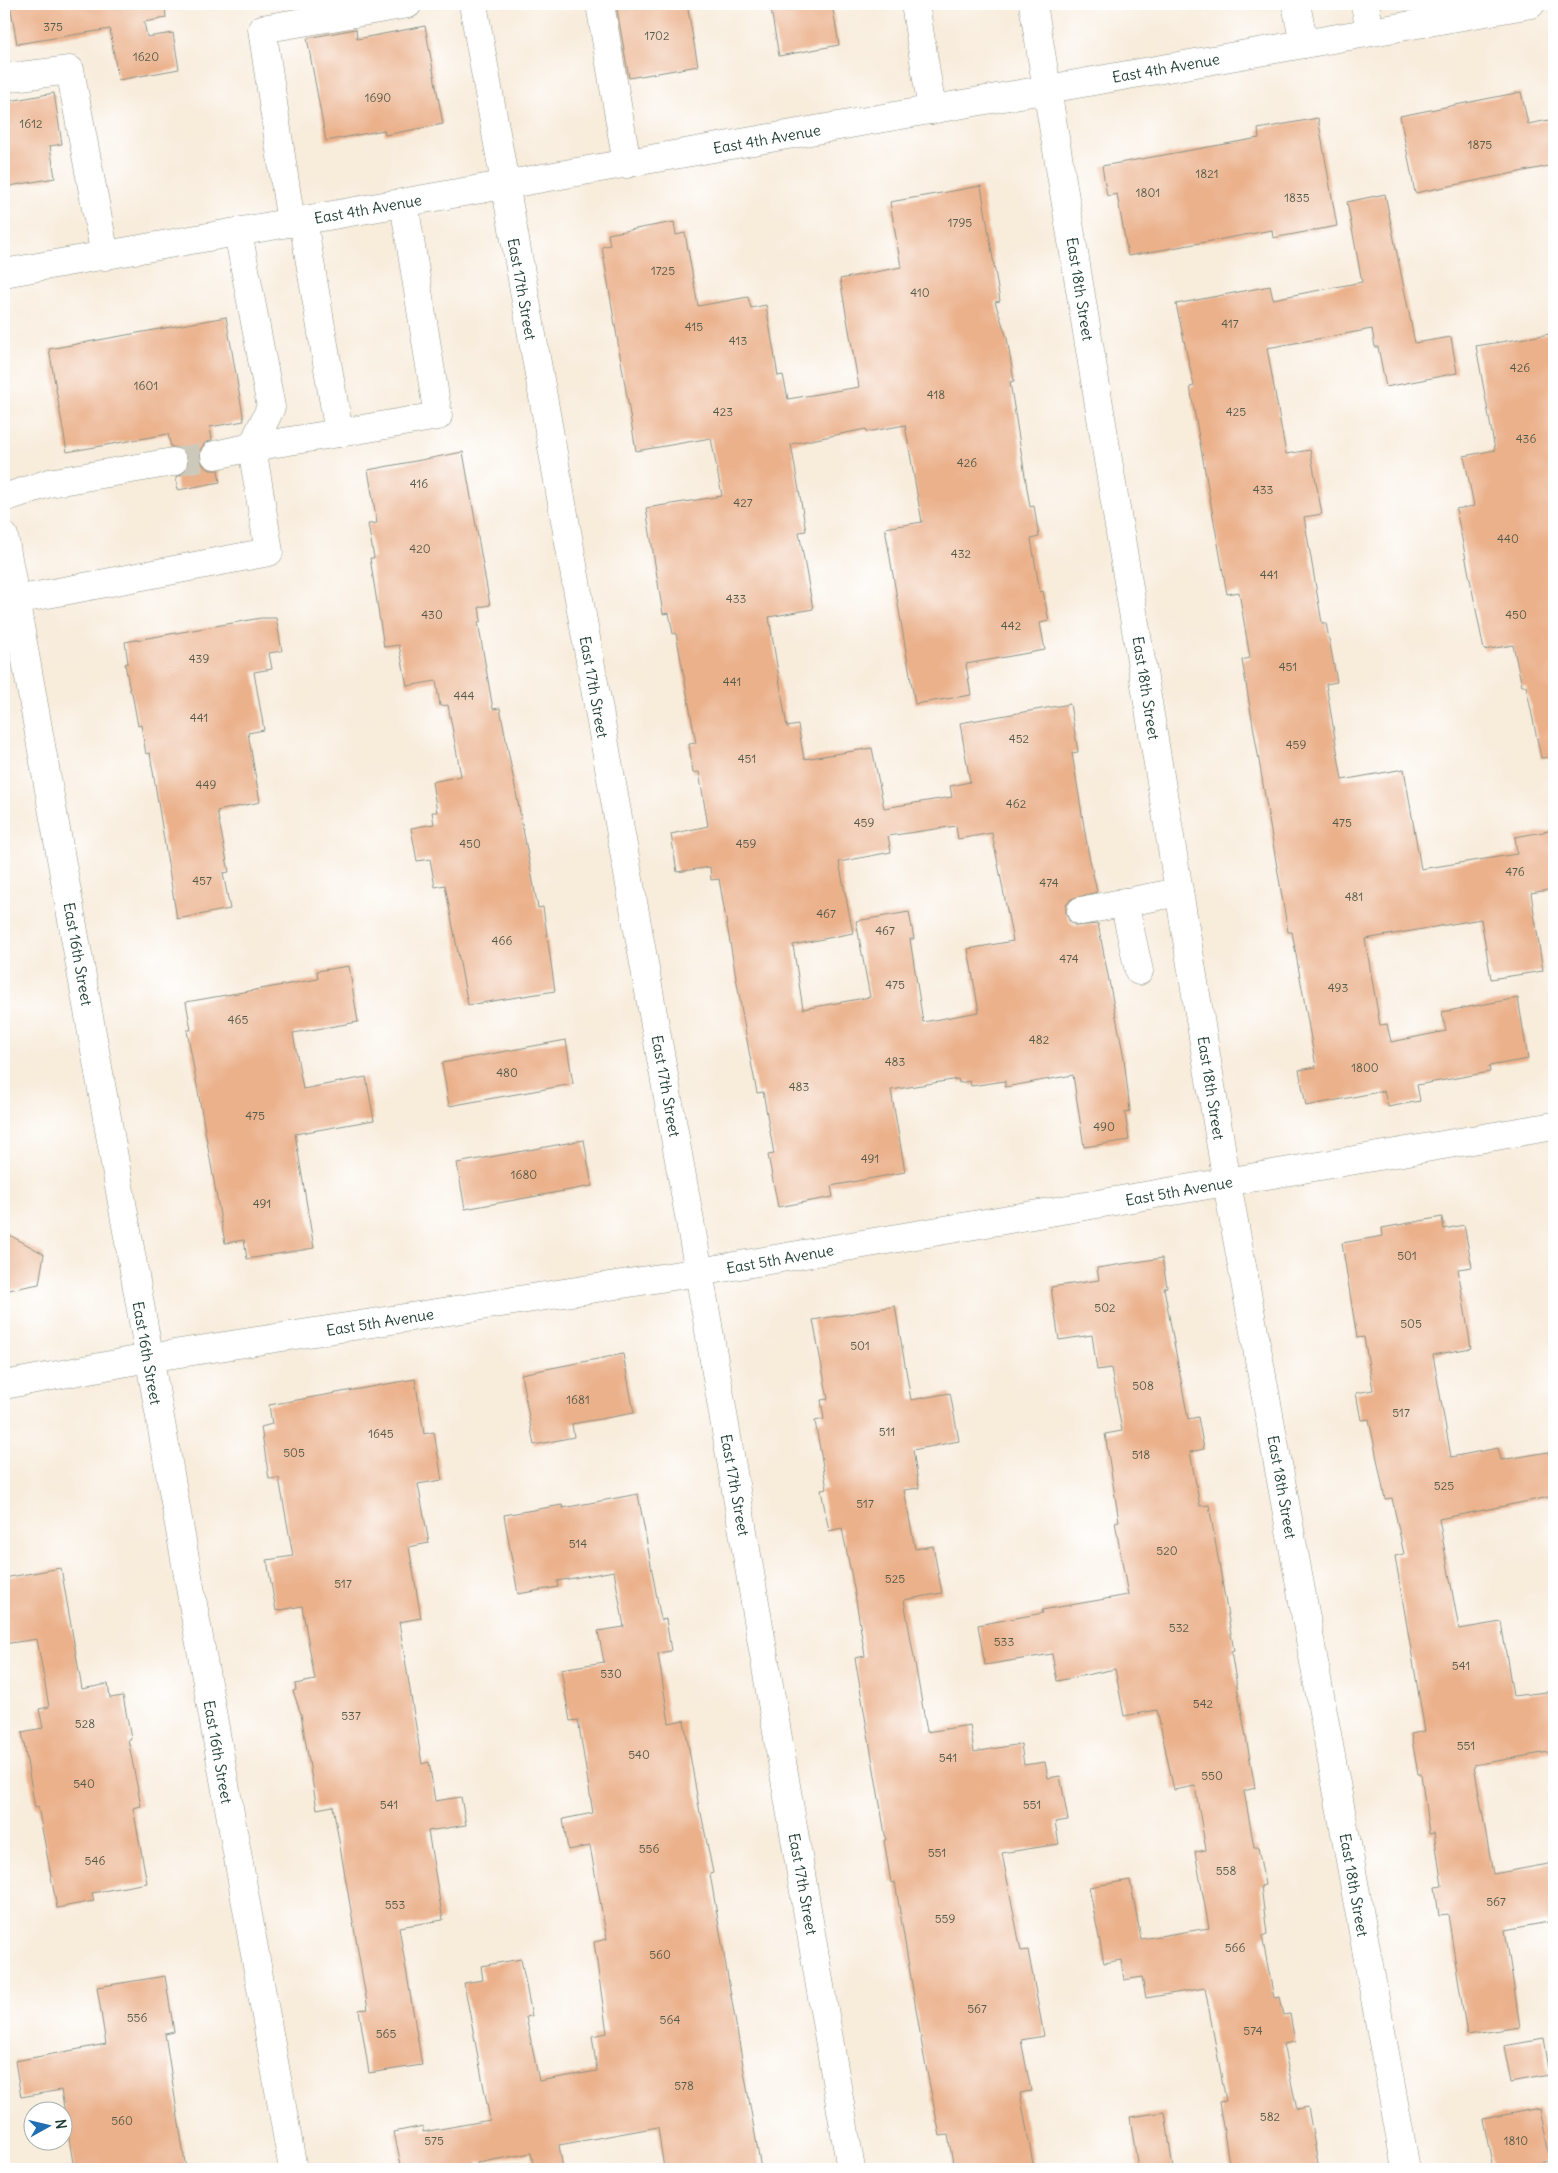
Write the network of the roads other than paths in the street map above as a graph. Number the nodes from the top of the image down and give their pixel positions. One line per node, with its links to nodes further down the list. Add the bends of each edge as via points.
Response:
1 (408, 4): 17 (street, via 262,29)
2 (473, 4): 15 (street, East 17th Street)
3 (600, 4): 14 (street)
4 (915, 4): 13 (street)
5 (1033, 4): 12 (street, East 18th Street)
6 (1296, 4): 10 (street)
7 (1365, 4): 9 (street)
8 (1531, 4): 9 (street, East 4th Avenue)
9 (1370, 32): 10 (street, East 4th Avenue)
10 (1304, 44): 12 (street, East 4th Avenue)
11 (4, 78): 19 (street, via 70,70)
12 (1048, 89): 13 (street, East 4th Avenue); 28 (street, East 18th Street)
13 (932, 110): 14 (street, East 4th Avenue)
14 (627, 164): 15 (street, East 4th Avenue)
15 (504, 185): 16 (street, East 4th Avenue); 34 (street, East 17th Street)
16 (404, 203): 17 (street, East 4th Avenue); 21 (street, via 438,416)
17 (297, 222): 18 (street, East 4th Avenue); 21 (street)
18 (238, 232): 19 (street, East 4th Avenue); 22 (street, via 271,408)
19 (105, 256): 20 (street, East 4th Avenue)
20 (4, 273)
21 (339, 433): 22 (street)
22 (252, 447): 23 (street); 27 (street, via 269,552)
23 (215, 455)
24 (174, 462): 25 (street, via 50,483)
25 (4, 498)
26 (4, 536): 27 (street, East 16th Street)
27 (16, 600): 35 (street, East 16th Street)
28 (1179, 892): 29 (street); 33 (street, East 18th Street)
29 (1124, 902): 30 (street); 31 (street)
30 (1082, 911)
31 (1139, 971)
32 (1554, 1126): 33 (street, East 5th Avenue)
33 (1226, 1183): 34 (street, East 5th Avenue); 39 (street, East 18th Street)
34 (699, 1272): 35 (street, East 5th Avenue); 38 (street, East 17th Street)
35 (148, 1358): 36 (street, East 5th Avenue); 37 (street, East 16th Street)
36 (4, 1385)
37 (293, 2169)
38 (851, 2169)
39 (1406, 2169)

